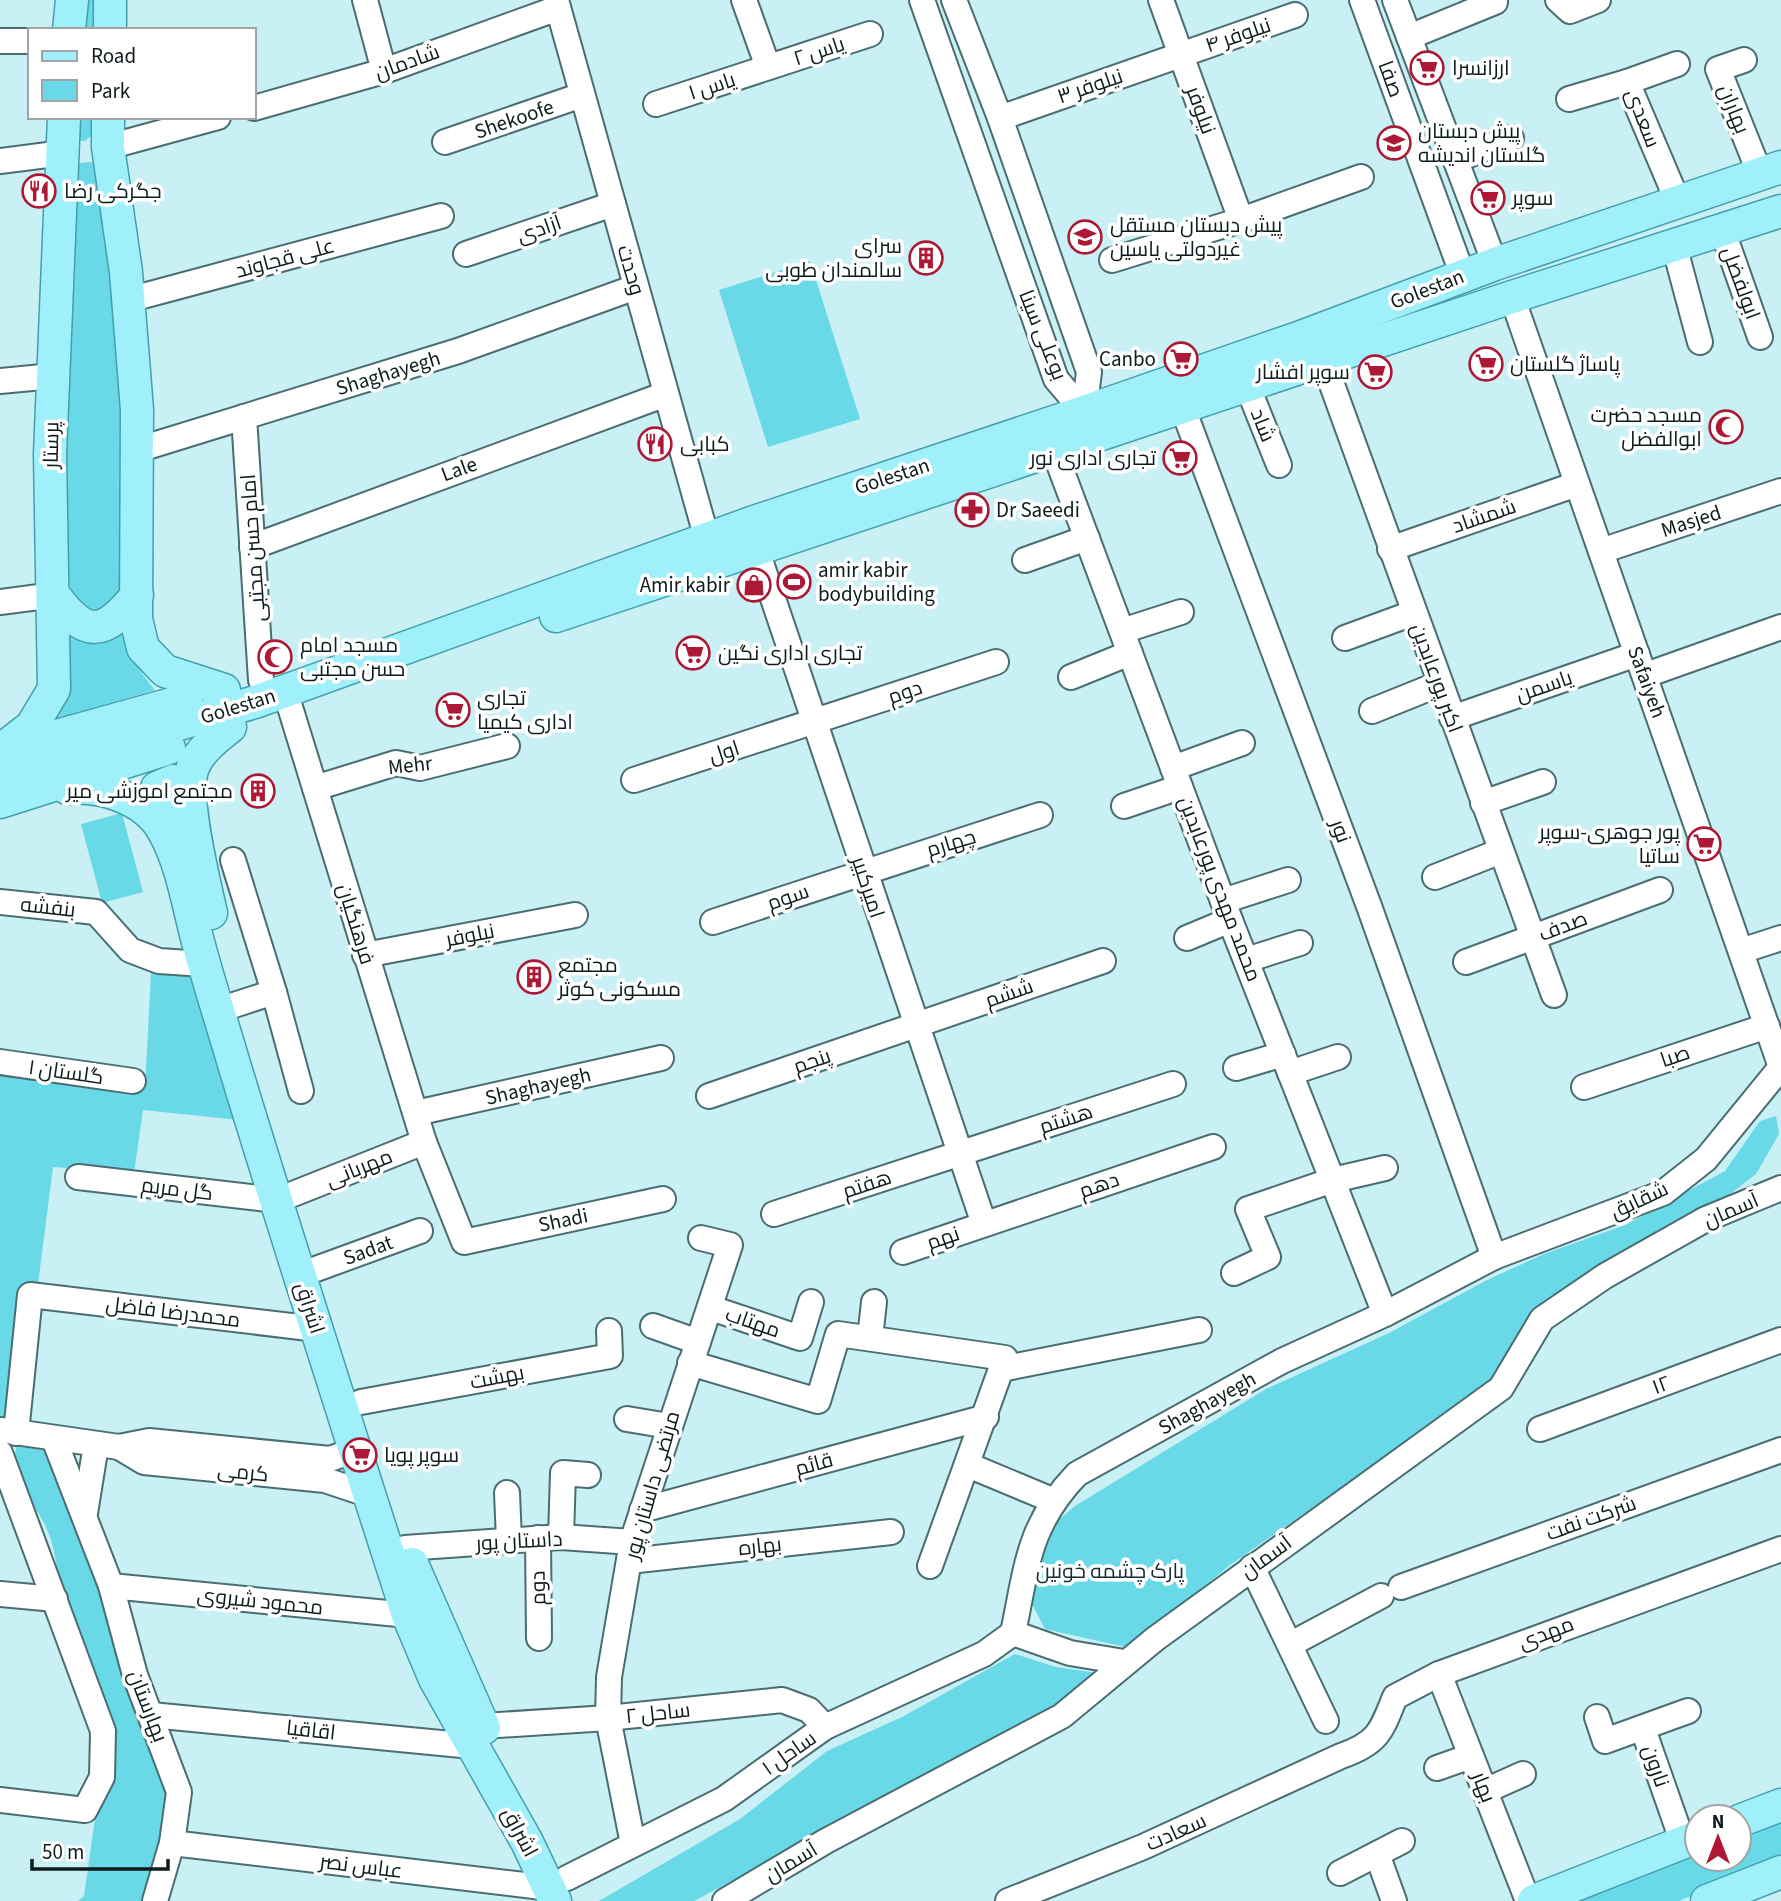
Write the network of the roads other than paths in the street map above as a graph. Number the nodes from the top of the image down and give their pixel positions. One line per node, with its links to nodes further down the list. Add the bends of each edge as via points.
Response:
1 (72, 0): 15 (main road)
2 (110, 0): 16 (main road)
3 (365, 0): 25 (street)
4 (744, 0): 24 (street)
5 (922, 0): 67 (street, بوعلی سینا, via 1056,379)
6 (954, 0): 31 (street, بوعلی سینا)
7 (1161, 0): 21 (street, نیلوفر)
8 (1362, 0): 49 (street, صفا)
9 (1395, 0): 18 (street, صفا)
10 (1558, 0): 11 (street, via 1570,11)
11 (1598, 0)
12 (1495, 2): 18 (street)
13 (557, 4): 25 (street, شادمان); 27 (street, وحدت)
14 (1295, 15): 21 (street, نیلوفر ۴)
15 (69, 28)
16 (110, 28)
17 (870, 34): 24 (street, یاس ۲)
18 (1409, 37): 38 (street, صفا)
19 (0, 41): 20 (street)
20 (28, 41)
21 (1180, 54): 31 (street, نیلوفر ۳); 46 (street, نیلوفر)
22 (1744, 60): 40 (street, بهاران, via 1718,69)
23 (1677, 64): 26 (street, سعدی)
24 (768, 67): 29 (street, یاس ۱)
25 (384, 71): 30 (street, شادمان)
26 (1627, 82): 28 (street); 42 (street, سعدی)
27 (582, 95): 36 (street, Shekoofe); 43 (street, وحدت)
28 (1569, 99)
29 (656, 104)
30 (256, 107)
31 (1000, 118): 67 (street, بوعلی سینا, via 1088,372)
32 (64, 119): 37 (main road, پرستار)
33 (203, 119): 34 (street)
34 (108, 132): 57 (main road)
35 (1511, 138): 38 (street)
36 (445, 142)
37 (63, 153): 39 (street); 61 (main road, پرستار)
38 (1456, 159): 47 (street, صفا)
39 (0, 161)
40 (1771, 171): 42 (main road, Golestan)
41 (1361, 177): 46 (street)
42 (1678, 202): 53 (main road, Golestan)
43 (613, 204): 51 (street, آزادی); 55 (street, وحدت)
44 (1781, 211): 48 (main road, Golestan)
45 (441, 216): 57 (street, علی قجاوند)
46 (1241, 220): 52 (street)
47 (1479, 224): 49 (street, via 1480,231 1470,243); 53 (street, صفا)
48 (1722, 229): 50 (main road, Golestan); 58 (street, ابولفضل)
49 (1450, 239): 54 (street, صفا)
50 (1674, 245): 56 (main road, Golestan); 59 (street)
51 (466, 254)
52 (1112, 260)
53 (1495, 264): 54 (main road, Golestan)
54 (1463, 276): 67 (main road, Golestan)
55 (636, 287): 64 (street, وحدت); 66 (street, Shaghayegh, via 458,351)
56 (1512, 297): 60 (main road, Golestan); 72 (street, Safaiyeh)
57 (128, 300): 68 (main road)
58 (1760, 337)
59 (1700, 342)
60 (1323, 360): 63 (main road, Golestan); 78 (street, اکبر پورعابدین)
61 (53, 376): 62 (street); 81 (main road, پرستار)
62 (0, 381)
63 (1247, 385): 65 (main road, Golestan); 70 (street, شاد)
64 (666, 394): 75 (street, وحدت); 76 (street, Lale)
65 (1170, 411): 67 (main road, Golestan); 69 (street, via 1140,435); 168 (street, نور, via 1369,906)
66 (244, 417): 68 (street, Shaghayegh); 76 (street, امام حسن مجتبی)
67 (1088, 424): 71 (main road, Golestan); 75 (main road, Golestan)
68 (137, 450): 82 (main road)
69 (1059, 464): 71 (street, via 1002,482); 74 (street, محمد مهدی پورعابدین)
70 (1279, 465)
71 (969, 477): 77 (main road, Golestan)
72 (1577, 484): 78 (street, شمشاد); 79 (street, Safaiyeh)
73 (1781, 491): 79 (street, Masjed)
74 (1087, 538): 80 (street); 89 (street, محمد مهدی پورعابدین)
75 (706, 539): 86 (main road, Golestan)
76 (253, 547): 93 (street, امام حسن مجتبی)
77 (755, 548): 96 (main road, Golestan); 99 (street, امیرکبیر)
78 (1390, 549): 85 (street, اکبر پورعابدین)
79 (1601, 551): 91 (street, Safaiyeh)
80 (1024, 560)
81 (54, 595): 82 (main road, via 73,621 94,626 116,621); 83 (street); 103 (main road, پرستار, via 54,689 32,726)
82 (137, 595): 95 (main road, via 136,619 143,648 165,671)
83 (0, 602)
84 (1181, 612): 89 (street)
85 (1413, 613): 88 (street); 94 (street, اکبر پورعابدین)
86 (484, 620): 93 (main road); 104 (main road, Golestan, via 255,702)
87 (1781, 627): 91 (street, یاسمن)
88 (1345, 638)
89 (1126, 642): 92 (street); 105 (street, محمد مهدی پورعابدین)
90 (996, 662): 99 (street, دوم)
91 (1641, 664): 98 (street, یاسمن); 130 (street, Safaiyeh)
92 (1071, 677)
93 (261, 680): 95 (main road)
94 (1439, 684): 97 (street); 98 (street, اکبر پورعابدین)
95 (224, 690): 103 (main road)
96 (290, 707): 100 (main road, Golestan); 108 (street, فرهنگیان)
97 (1372, 711)
98 (1452, 718): 111 (street, اکبر پورعابدین)
99 (814, 723): 106 (street, اول); 118 (street, امیرکبیر)
100 (230, 727): 109 (main road, Golestan); 114 (main road, اشراق, via 192,768)
101 (1242, 743): 105 (street)
102 (507, 746): 108 (street, Mehr, via 420,768 396,763)
103 (0, 751)
104 (0, 776)
105 (1177, 777): 112 (street); 123 (street, محمد مهدی پورعابدین)
106 (634, 780)
107 (1543, 782): 111 (street)
108 (314, 788): 131 (street, فرهنگیان)
109 (34, 792): 110 (main road, Golestan); 115 (main road, اشراق, via 86,786 112,792 143,807)
110 (0, 802)
111 (1483, 803): 116 (street, اکبر پورعابدین)
112 (1124, 806)
113 (1040, 815): 118 (street, چهارم)
114 (193, 819): 115 (main road, via 183,792 173,781 157,788 155,797); 138 (main road, اشراق)
115 (163, 829): 135 (main road, اشراق, via 181,875)
116 (1501, 851): 119 (street); 127 (street, اکبر پورعابدین)
117 (233, 860): 136 (street)
118 (863, 871): 125 (street, سوم); 139 (street, امیرکبیر)
119 (1435, 877)
120 (1288, 880): 123 (street)
121 (1660, 890): 127 (street, صدف)
122 (0, 902): 135 (street, بنفشه, via 96,912 130,950 159,961)
123 (1227, 910): 126 (street); 132 (street, محمد مهدی پورعابدین)
124 (575, 915): 131 (street, نیلوفر)
125 (713, 922)
126 (1186, 938)
127 (1533, 938): 134 (street, صدف); 137 (street, اکبر پورعابدین)
128 (1781, 938): 130 (street)
129 (1300, 943): 132 (street)
130 (1741, 951): 140 (street, Safaiyeh)
131 (365, 955): 152 (street, فرهنگیان)
132 (1246, 960): 144 (street, محمد مهدی پورعابدین)
133 (1103, 961): 139 (street, ششم)
134 (1466, 962)
135 (204, 964): 160 (main road, اشراق)
136 (274, 992): 138 (street); 150 (street)
137 (1554, 995)
138 (234, 1005): 160 (main road, اشراق)
139 (915, 1026): 151 (street, پنجم); 155 (street, امیرکبیر)
140 (1767, 1026): 145 (street, Safaiyeh); 149 (street, صبا)
141 (1338, 1057): 144 (street)
142 (661, 1058): 152 (street, Shaghayegh)
143 (0, 1062): 147 (street, گلستان ۱)
144 (1287, 1063): 146 (street); 158 (street, محمد مهدی پورعابدین)
145 (1781, 1067): 168 (street, شقایق, via 1706,1159 1663,1193)
146 (1236, 1068)
147 (133, 1081)
148 (1173, 1084): 155 (street, هشتم)
149 (1584, 1087)
150 (301, 1091)
151 (709, 1096)
152 (416, 1113): 153 (street, فرهنگیان)
153 (424, 1142): 160 (street, مهربانی); 166 (street, فرهنگیان)
154 (1213, 1147): 163 (street, دهم)
155 (960, 1153): 162 (street, هفتم); 163 (street, امیرکبیر)
156 (1385, 1168): 158 (street)
157 (78, 1177): 160 (street, گل مریم)
158 (1333, 1180): 170 (street, via 1248,1209 1269,1257); 174 (street, محمد مهدی پورعابدین)
159 (1781, 1188): 208 (street, آسمان, via 1706,1219 1605,1276 1542,1319 1501,1388)
160 (284, 1197): 169 (main road, اشراق); 176 (main road, اشراق)
161 (663, 1199): 166 (street, Shadi)
162 (774, 1214)
163 (984, 1224): 167 (street, نهم)
164 (420, 1231): 169 (street, Sadat)
165 (701, 1238): 173 (street, مرتضی داستان پور, via 730,1245)
166 (464, 1242)
167 (902, 1252)
168 (1494, 1256): 174 (street, Shaghayegh)
169 (316, 1269): 183 (main road, اشراق)
170 (1234, 1273)
171 (874, 1302): 179 (street)
172 (811, 1303): 173 (street, مهتاب, via 800,1338)
173 (711, 1308): 181 (street, مرتضی داستان پور)
174 (1385, 1314): 198 (street, Shaghayegh, via 1282,1361 1077,1474)
175 (653, 1326): 181 (street)
176 (317, 1329): 188 (street, محمدرضا فاضل, via 30,1295); 191 (main road, اشراق)
177 (1199, 1330): 182 (street)
178 (609, 1331): 183 (street, بهشت, via 610,1356)
179 (870, 1338): 181 (street, via 838,1334 818,1401); 182 (street, via 1005,1358)
180 (1781, 1340): 187 (street, ۱۲)
181 (694, 1353): 186 (street, مرتضی داستان پور)
182 (1001, 1369): 184 (street)
183 (361, 1402): 204 (main road, اشراق)
184 (986, 1417): 194 (street); 199 (street, قائم)
185 (627, 1419): 186 (street)
186 (669, 1426): 199 (street, مرتضی داستان پور)
187 (1540, 1429)
188 (8, 1431): 189 (street, کرمی)
189 (54, 1439): 190 (street, کرمی); 200 (street, بهارستان)
190 (108, 1446): 191 (street, کرمی, via 149,1441 330,1459); 197 (street, کرمی, via 144,1462 326,1480); 200 (street)
191 (355, 1450): 197 (main road, اشراق)
192 (1781, 1450): 215 (street, شرکت نفت, via 1391,1591)
193 (0, 1453): 211 (street)
194 (968, 1465): 198 (street); 207 (street)
195 (588, 1475): 202 (street, via 563,1473)
196 (507, 1493): 203 (street)
197 (370, 1495): 212 (main road, اشراق)
198 (1052, 1500): 213 (street, Shaghayegh, via 1032,1541)
199 (642, 1510): 206 (street, مرتضی داستان پور)
200 (85, 1513): 209 (street, بهارستان)
201 (891, 1532): 206 (street, بهاره)
202 (549, 1538): 203 (street, داستان پور); 206 (street, داستان پور); 214 (street, دوم)
203 (509, 1540): 204 (street, داستان پور)
204 (405, 1548): 225 (main road, اشراق)
205 (1781, 1549): 217 (street, مهدی)
206 (630, 1551): 221 (street, مرتضی داستان پور, via 609,1677)
207 (930, 1566)
208 (1252, 1567): 215 (street); 216 (street, آسمان)
209 (111, 1586): 212 (street, محمود شیروی); 219 (street, بهارستان, via 135,1675)
210 (0, 1594): 211 (street)
211 (55, 1599): 231 (street, via 103,1731 102,1777 85,1810)
212 (408, 1615): 225 (main road, اشراق, via 435,1679)
213 (1013, 1633): 216 (street, via 1070,1653); 223 (street, ساحل ۱, via 984,1654)
214 (539, 1638)
215 (1291, 1644): 222 (street)
216 (1124, 1662): 244 (street, آسمان, via 1062,1716 826,1841)
217 (1439, 1674): 226 (street, مهدی, via 1395,1697 1384,1725 1367,1747); 227 (street, بهار)
218 (1688, 1711): 224 (street)
219 (151, 1714): 225 (street, اقاقیا); 236 (street, بهارستان, via 180,1792)
220 (1597, 1717): 224 (street, via 1605,1741)
221 (608, 1718): 223 (street, ساحل ۲, via 782,1700 809,1710); 225 (street, ساحل ۲); 238 (street, مرتضی داستان پور)
222 (1326, 1721)
223 (825, 1727): 238 (street, ساحل ۱, via 724,1799)
224 (1643, 1729): 234 (street, نارون)
225 (477, 1736): 242 (main road, اشراق)
226 (1342, 1756): 245 (street, سعادت, via 1143,1847)
227 (1471, 1756): 228 (street); 230 (street, بهار)
228 (1437, 1768)
229 (1523, 1774): 230 (street)
230 (1485, 1791): 247 (street, بهار)
231 (0, 1800)
232 (1781, 1805): 233 (main road)
233 (1753, 1816)
234 (1683, 1823)
235 (1402, 1841): 239 (street)
236 (172, 1843): 242 (street, عباس نصر); 243 (street, بهارستان)
237 (1683, 1843): 248 (main road)
238 (632, 1844): 242 (street, ساحل ۱)
239 (1377, 1854): 241 (street); 246 (street)
240 (1781, 1872): 249 (main road)
241 (1340, 1873)
242 (563, 1892)
243 (155, 1901)
244 (725, 1901)
245 (1008, 1901)
246 (1394, 1901)
247 (1528, 1901)
248 (1534, 1901)
249 (1707, 1901)

